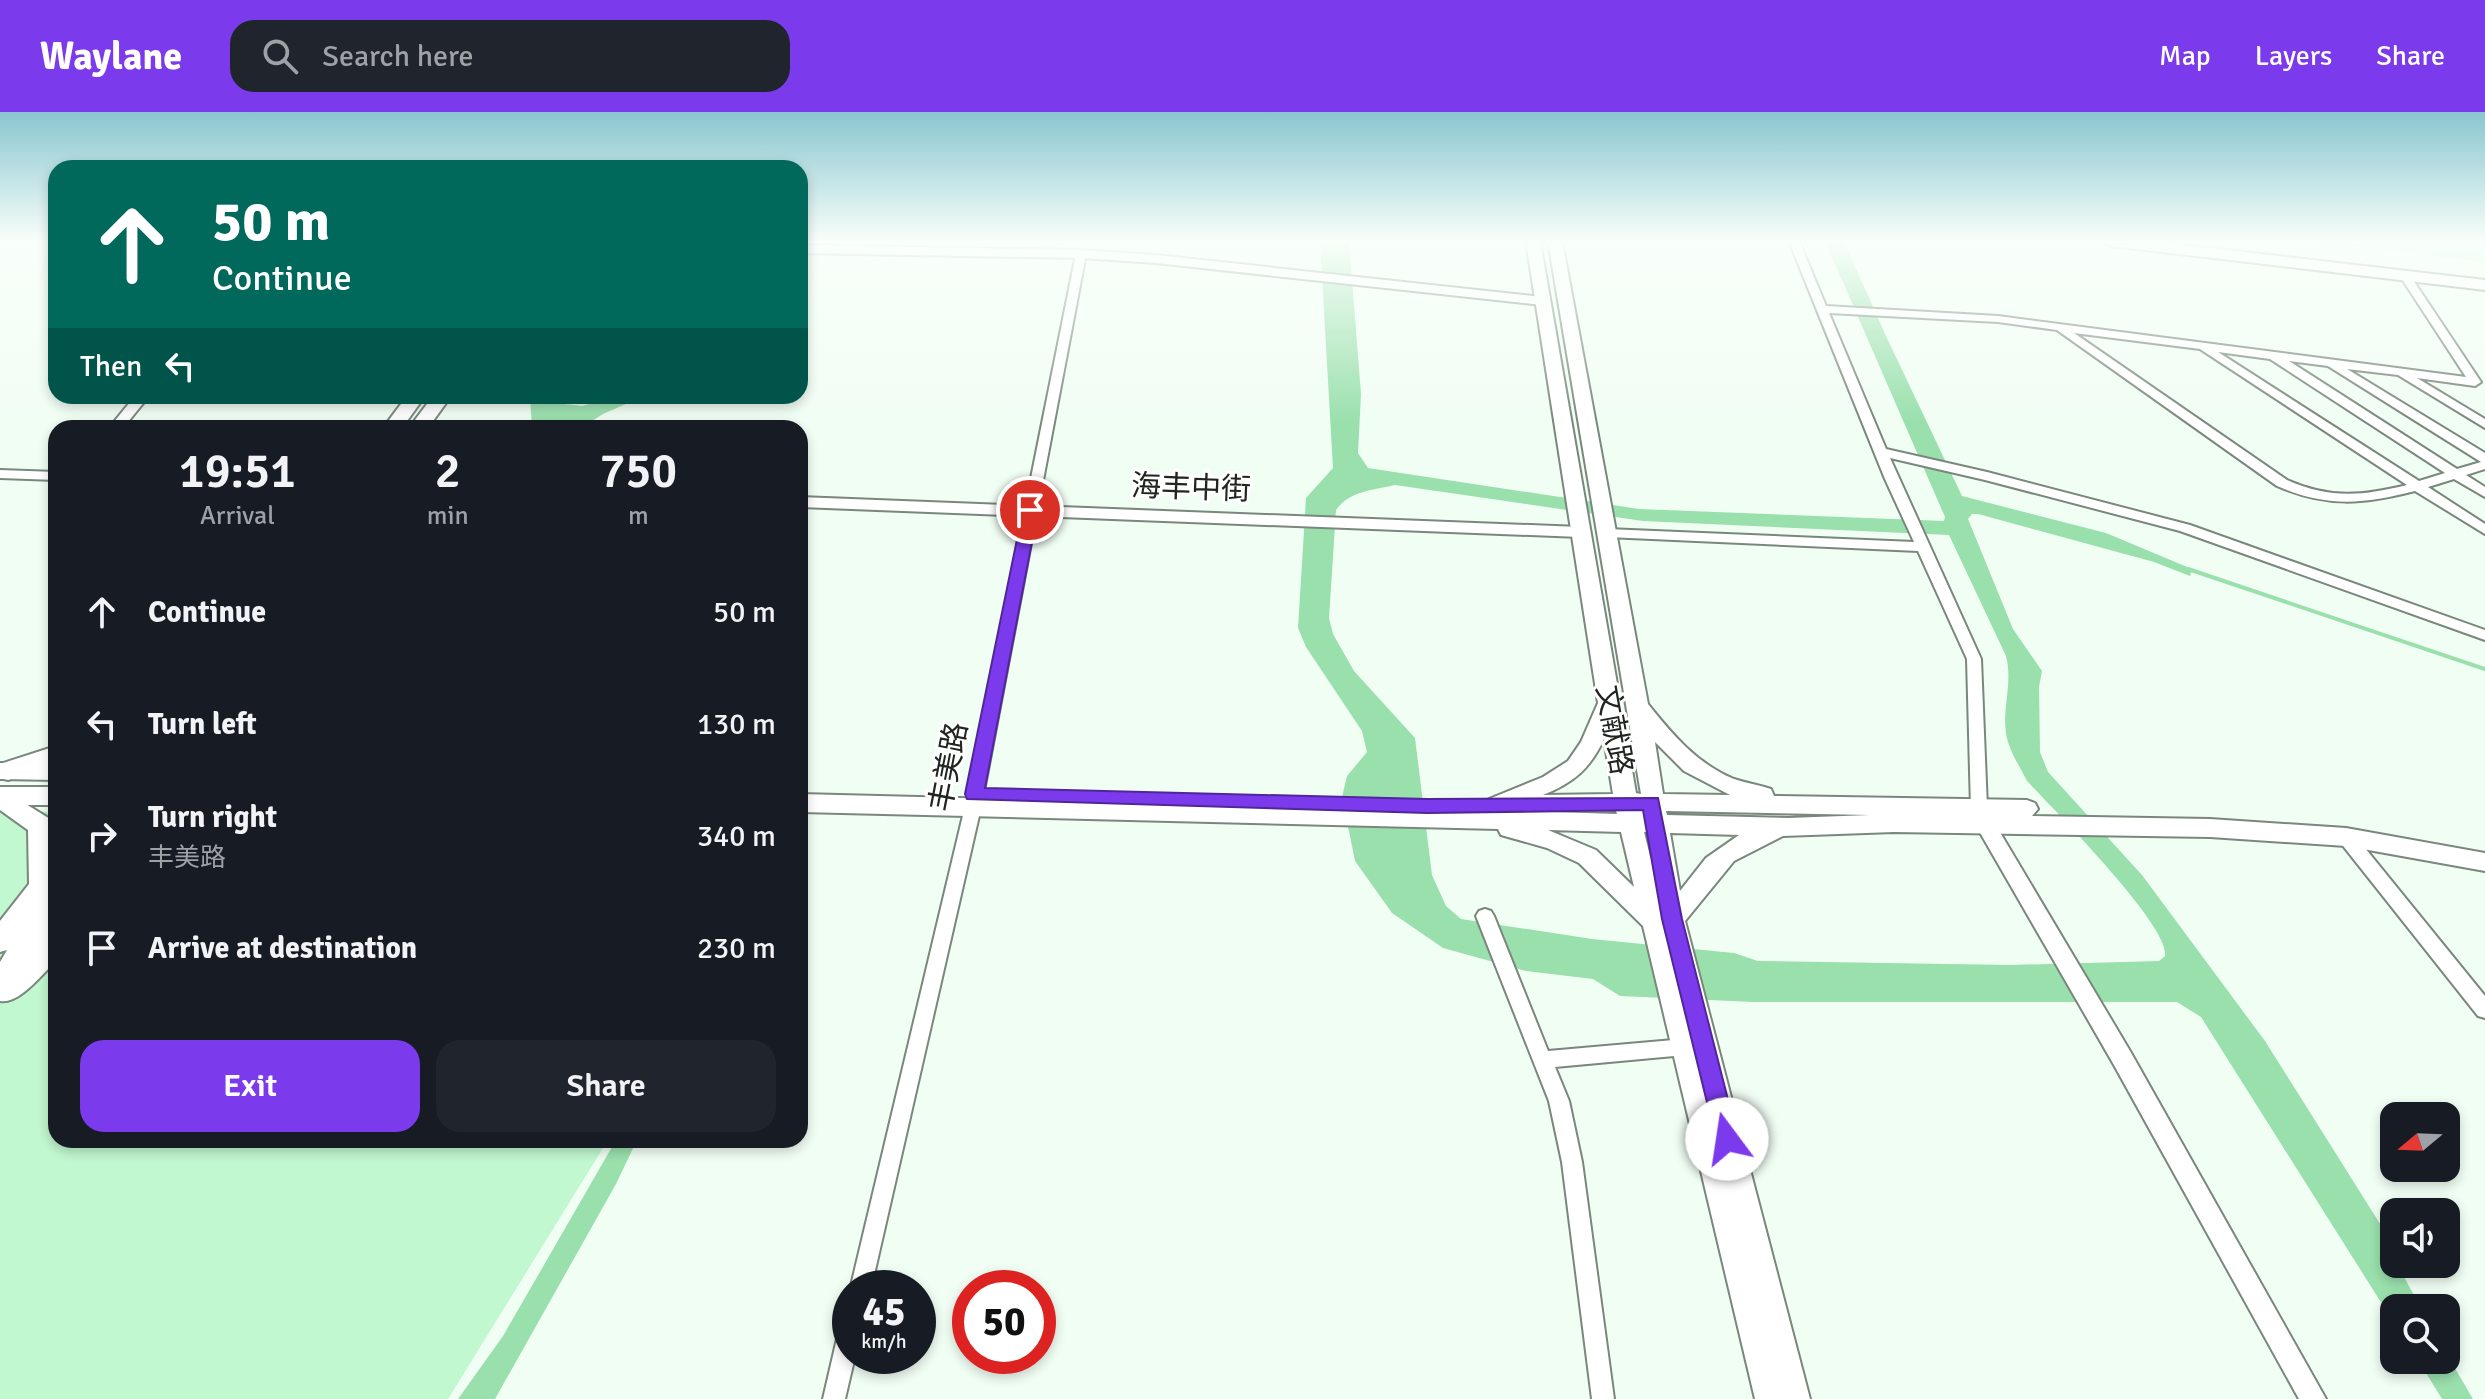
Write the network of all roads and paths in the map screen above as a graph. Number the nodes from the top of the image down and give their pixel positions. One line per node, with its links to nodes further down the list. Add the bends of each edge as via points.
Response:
1 (1072, 301): 24 (street, 丰美路)
2 (1542, 301): 26 (main road, 文献路)
3 (1566, 301): 27 (main road)
4 (1822, 301): 6 (street)
5 (2422, 301): 12 (street)
6 (1826, 309): 7 (street); 16 (street)
7 (2059, 327): 8 (street); 21 (street, via 2292,489 2346,500)
8 (2202, 346): 9 (street); 21 (street)
9 (2271, 355): 10 (street); 18 (street)
10 (2328, 362): 11 (street); 17 (street)
11 (2398, 371): 12 (street); 15 (street)
12 (2480, 385)
13 (136, 404): 14 (street)
14 (122, 420)
15 (2485, 424)
16 (1882, 452): 28 (street); 29 (street, via 2185,528)
17 (2485, 462): 18 (street)
18 (2455, 473): 21 (street); 22 (street)
19 (0, 474): 20 (street)
20 (48, 476)
21 (2413, 485): 25 (street)
22 (2485, 493)
23 (808, 502): 24 (street, 海丰中街)
24 (1030, 510): 26 (street, 海丰中街); 38 (street, 丰美路)
25 (2485, 530)
26 (1580, 532): 30 (main road, 文献路)
27 (1607, 533): 28 (street); 31 (main road)
28 (1921, 542): 45 (street, via 1974,659)
29 (2485, 635)
30 (1610, 700): 42 (main road, 文献路); 43 (main road, via 1587,757 1572,772)
31 (1638, 706): 40 (main road, via 1671,749 1709,778 1736,789); 44 (main road)
32 (48, 757): 33 (main road)
33 (4, 771): 34 (main road)
34 (48, 772)
35 (808, 790): 38 (main road)
36 (0, 796): 37 (main road); 51 (main road, via 41,826)
37 (48, 796)
38 (973, 801): 39 (main road); 41 (main road); 63 (street, 丰美路)
39 (808, 803)
40 (1827, 806): 44 (main road); 45 (main road)
41 (1325, 810): 43 (main road); 43 (main road, via 1427,806)
42 (1628, 812): 43 (main road); 44 (main road); 55 (main road, 文献路)
43 (1481, 813): 55 (main road, via 1594,861 1632,905)
44 (1654, 813): 47 (main road); 55 (main road)
45 (1982, 816): 46 (main road); 47 (main road); 69 (street)
46 (2115, 819): 48 (main road); 49 (main road, via 2299,823)
47 (1788, 827): 55 (main road, via 1733,847)
48 (2346, 837): 50 (main road); 60 (street)
49 (2485, 852)
50 (2485, 862)
51 (48, 868)
52 (48, 889): 56 (main road)
53 (48, 892): 58 (main road)
54 (1485, 916): 62 (street)
55 (1663, 924): 61 (main road)
56 (0, 941)
57 (48, 951): 59 (main road)
58 (0, 988)
59 (0, 995)
60 (2485, 1010)
61 (1687, 1031): 62 (street); 67 (main road); 68 (main road)
62 (1542, 1060): 66 (street, via 1559,1101 1572,1162)
63 (864, 1270)
64 (840, 1374): 65 (street)
65 (834, 1399)
66 (1603, 1399)
67 (1771, 1399)
68 (1794, 1399)
69 (2313, 1399)

